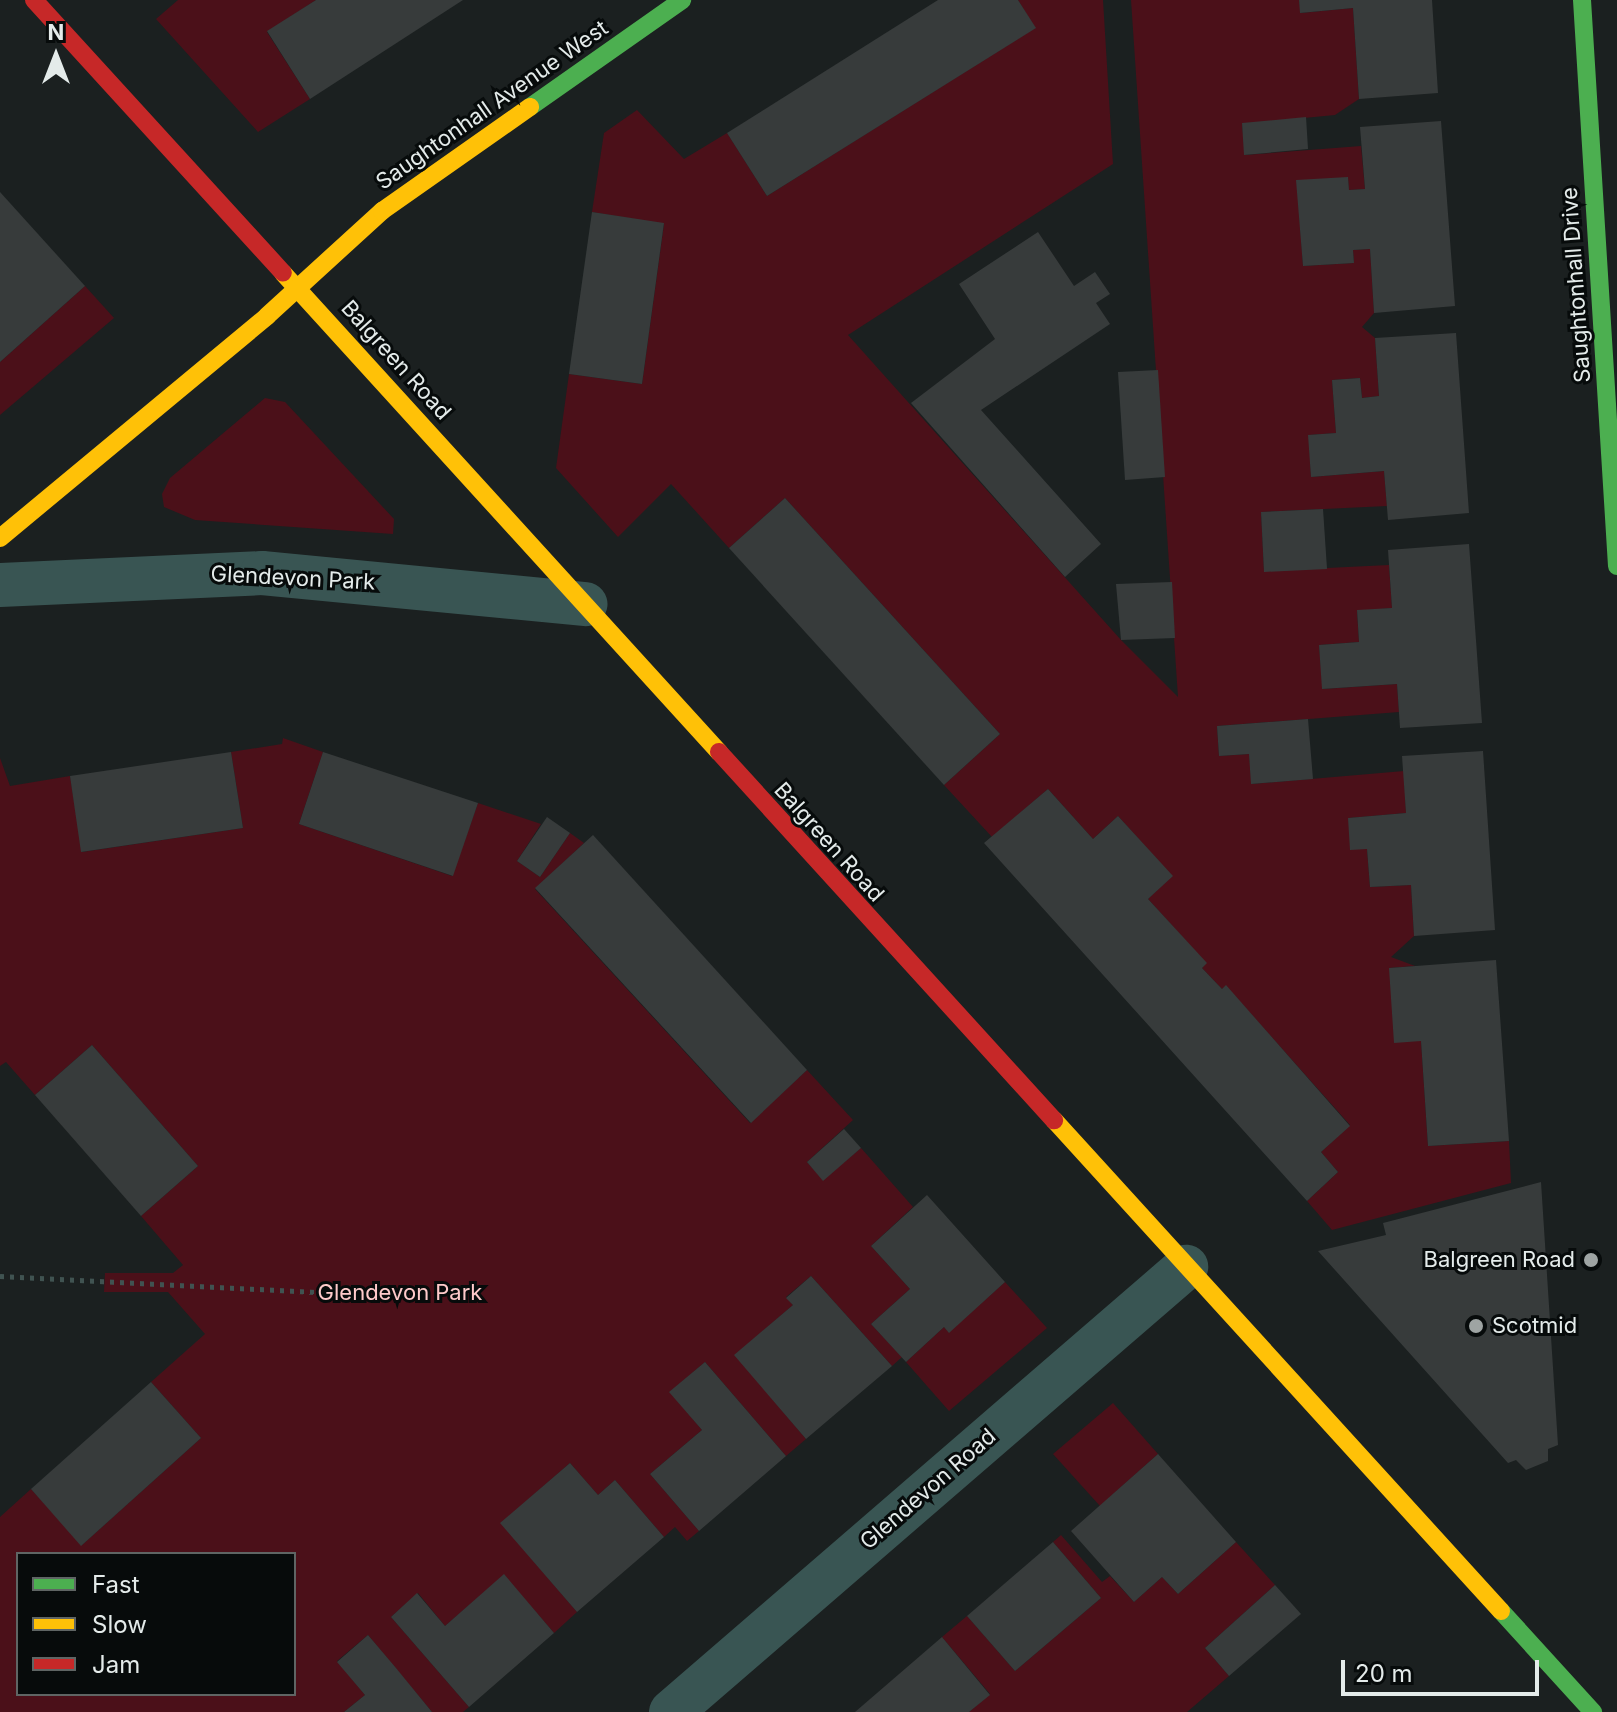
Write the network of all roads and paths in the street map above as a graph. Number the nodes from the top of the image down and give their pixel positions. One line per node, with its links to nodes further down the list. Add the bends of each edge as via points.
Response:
1 (34, 0): 4 (street, Balgreen Road)
2 (682, 0): 4 (street, Saughtonhall Avenue West, via 455,155 333,252)
3 (1582, 0): 6 (street, Saughtonhall Drive)
4 (298, 287): 5 (street); 8 (street, Balgreen Road)
5 (0, 538)
6 (1617, 566)
7 (0, 585): 8 (street, Glendevon Park, via 262,573)
8 (586, 604): 9 (street, Balgreen Road, via 762,805)
9 (1186, 1267): 12 (street, Balgreen Road); 13 (street, Glendevon Road)
10 (0, 1276): 11 (path)
11 (359, 1294)
12 (1601, 1709)
13 (671, 1712)

